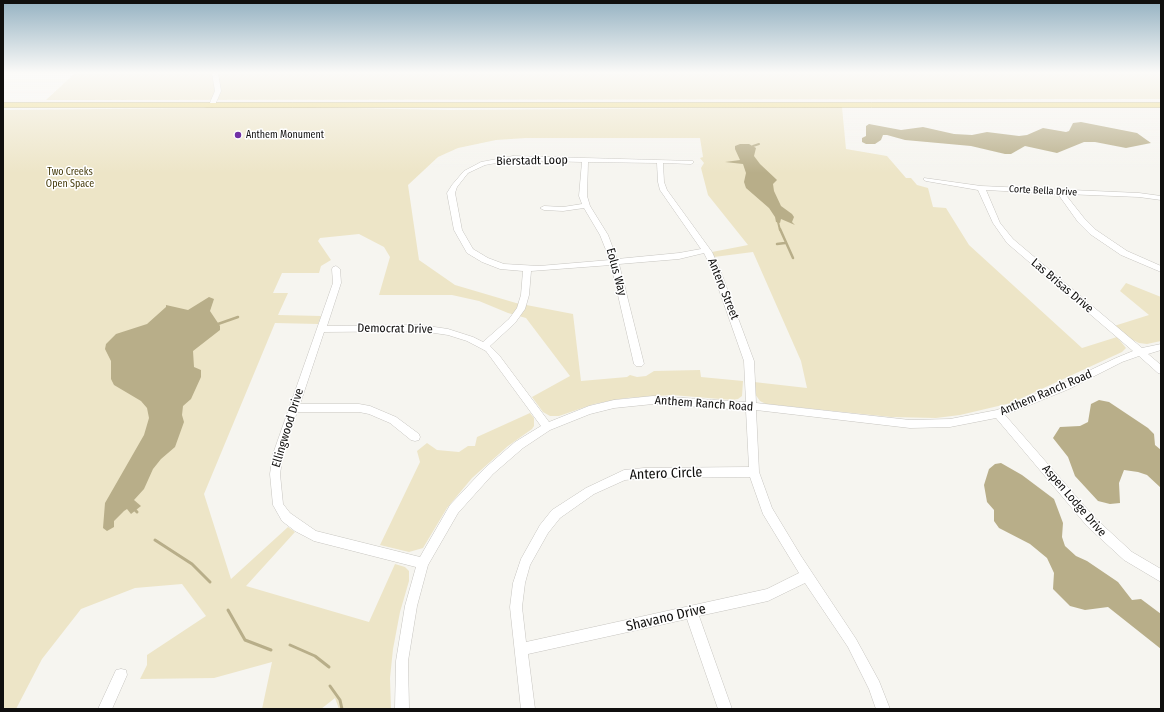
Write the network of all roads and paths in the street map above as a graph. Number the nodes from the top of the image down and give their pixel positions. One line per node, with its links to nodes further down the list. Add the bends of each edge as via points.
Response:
1 (585, 160): 2 (street, Bierstadt Loop); 8 (street, Eolus Way, via 583,188); 13 (street, Bierstadt Loop, via 496,160 466,172 454,186 451,192 458,230 460,238 470,251 498,265)
2 (660, 162): 3 (street, Bierstadt Loop); 10 (street, Antero Street, via 660,182 664,190)
3 (691, 162)
4 (926, 179): 5 (street, Corte Bella Drive)
5 (981, 188): 6 (street, Corte Bella Drive); 18 (street, Las Brisas Drive, via 997,223 1010,241)
6 (1060, 192): 7 (street, Corte Bella Drive); 14 (street, via 1093,232 1124,253)
7 (1161, 198)
8 (586, 206): 9 (street, via 562,210); 11 (street, Eolus Way, via 609,244)
9 (544, 208)
10 (706, 250): 11 (street, Bierstadt Loop, via 680,256); 21 (street, Antero Street, via 715,267 749,361)
11 (614, 262): 13 (street, Bierstadt Loop); 19 (street, Eolus Way)
12 (336, 269): 15 (street, Ellingwood Drive, via 337,281)
13 (527, 269): 16 (street, via 521,309 512,321)
14 (1161, 269)
15 (321, 329): 16 (street, Democrat Drive, via 435,329 460,335); 22 (street, Ellingwood Drive)
16 (484, 346): 24 (street, Democrat Drive, via 502,364)
17 (1161, 347): 18 (street, Anthem Ranch Road)
18 (1140, 352): 20 (street, Las Brisas Drive); 23 (street, Anthem Ranch Road)
19 (639, 364)
20 (1161, 370)
21 (751, 406): 23 (street, Anthem Ranch Road, via 910,424 950,423); 24 (street, Anthem Ranch Road, via 653,400 614,404 589,410); 26 (street)
22 (294, 408): 25 (street, via 370,410 393,420); 27 (street, Ellingwood Drive, via 278,454 275,474 278,505 286,517 314,536)
23 (998, 414): 29 (street, Aspen Lodge Drive, via 1091,522 1128,556)
24 (547, 427): 27 (street, Anthem Ranch Road, via 518,445 489,471 454,509)
25 (415, 437)
26 (754, 472): 28 (street, via 775,526); 31 (street, Antero Circle, via 644,472 624,475 590,491 561,510 544,529 525,563 519,583 516,607)
27 (423, 563): 34 (street, Anthem Ranch Road, via 411,606 402,661)
28 (808, 575): 30 (street, Shavano Drive, via 768,595); 37 (street, via 852,643)
29 (1161, 576)
30 (692, 612): 31 (street, Shavano Drive); 36 (street)
31 (520, 650): 35 (street, Antero Circle)
32 (121, 675): 33 (street)
33 (105, 709)
34 (402, 709)
35 (528, 709)
36 (724, 709)
37 (883, 709)

